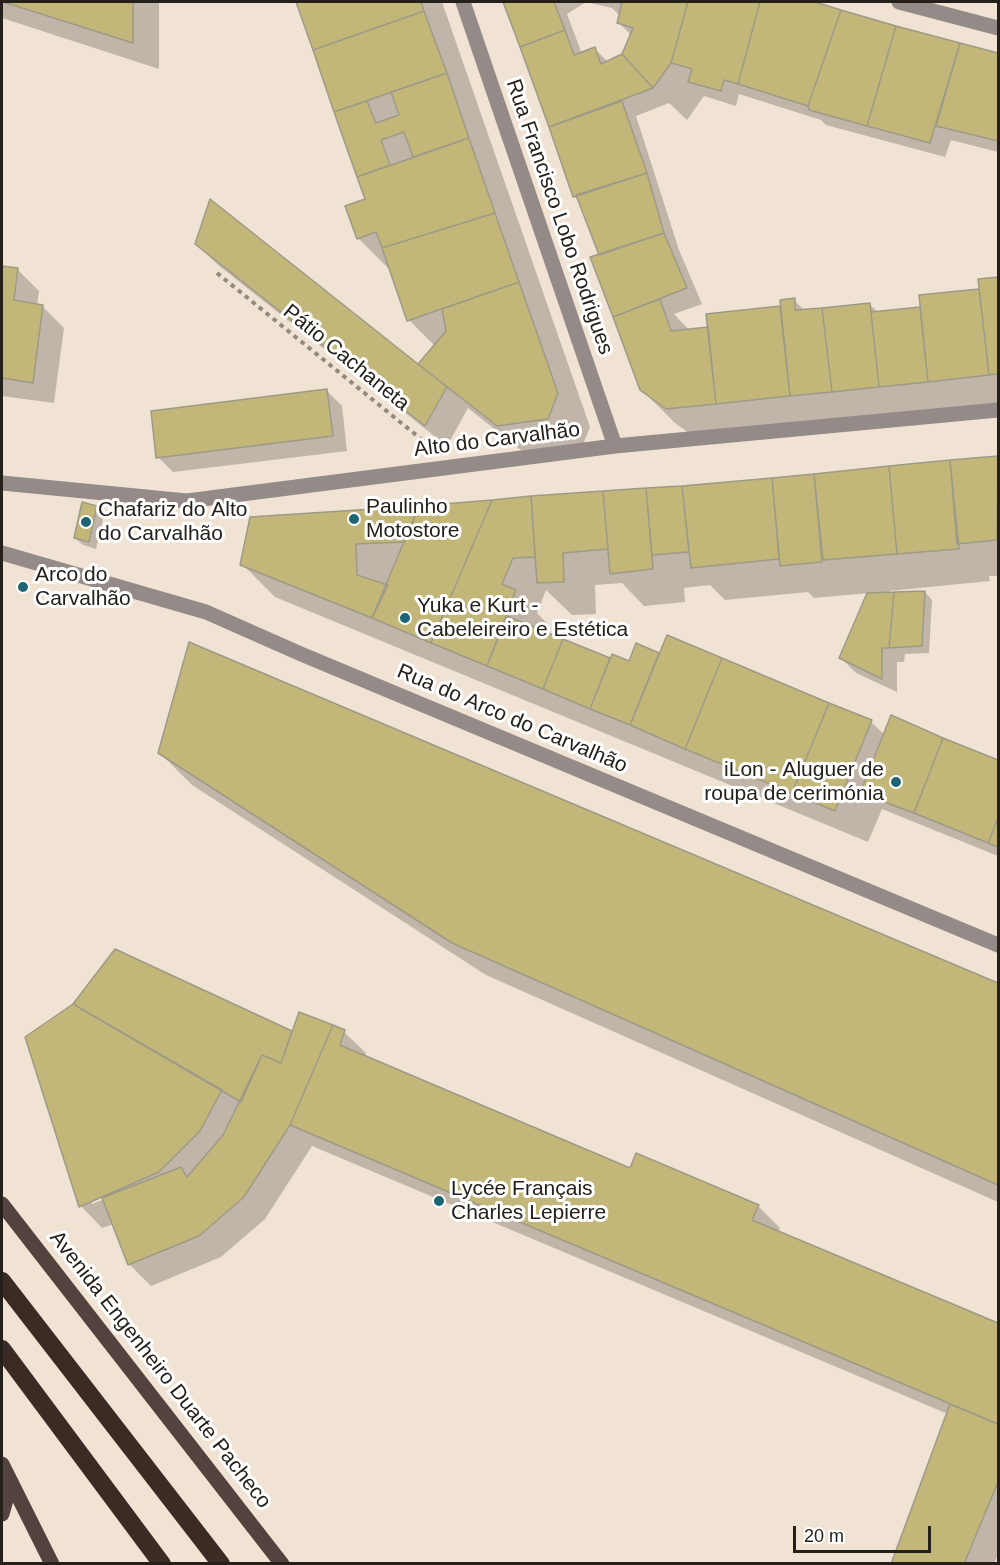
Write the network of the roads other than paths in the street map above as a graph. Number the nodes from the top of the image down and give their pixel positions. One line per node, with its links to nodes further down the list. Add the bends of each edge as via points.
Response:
1 (463, 2): 5 (street, Rua Francisco Lobo Rodrigues)
2 (899, 2): 3 (street)
3 (999, 28)
4 (999, 410): 5 (street, Alto do Carvalhão)
5 (615, 446): 6 (street, Alto do Carvalhão, via 187,501)
6 (2, 483)
7 (2, 553): 8 (street, Rua do Arco do Carvalhão, via 206,612)
8 (999, 945)
9 (2, 1204): 18 (main road, Avenida Engenheiro Duarte Pacheco)
10 (2, 1281): 17 (highway)
11 (2, 1349): 16 (highway)
12 (2, 1464): 13 (main road)
13 (11, 1482): 14 (main road); 15 (main road)
14 (2, 1514)
15 (52, 1563)
16 (162, 1563)
17 (221, 1563)
18 (282, 1563)

